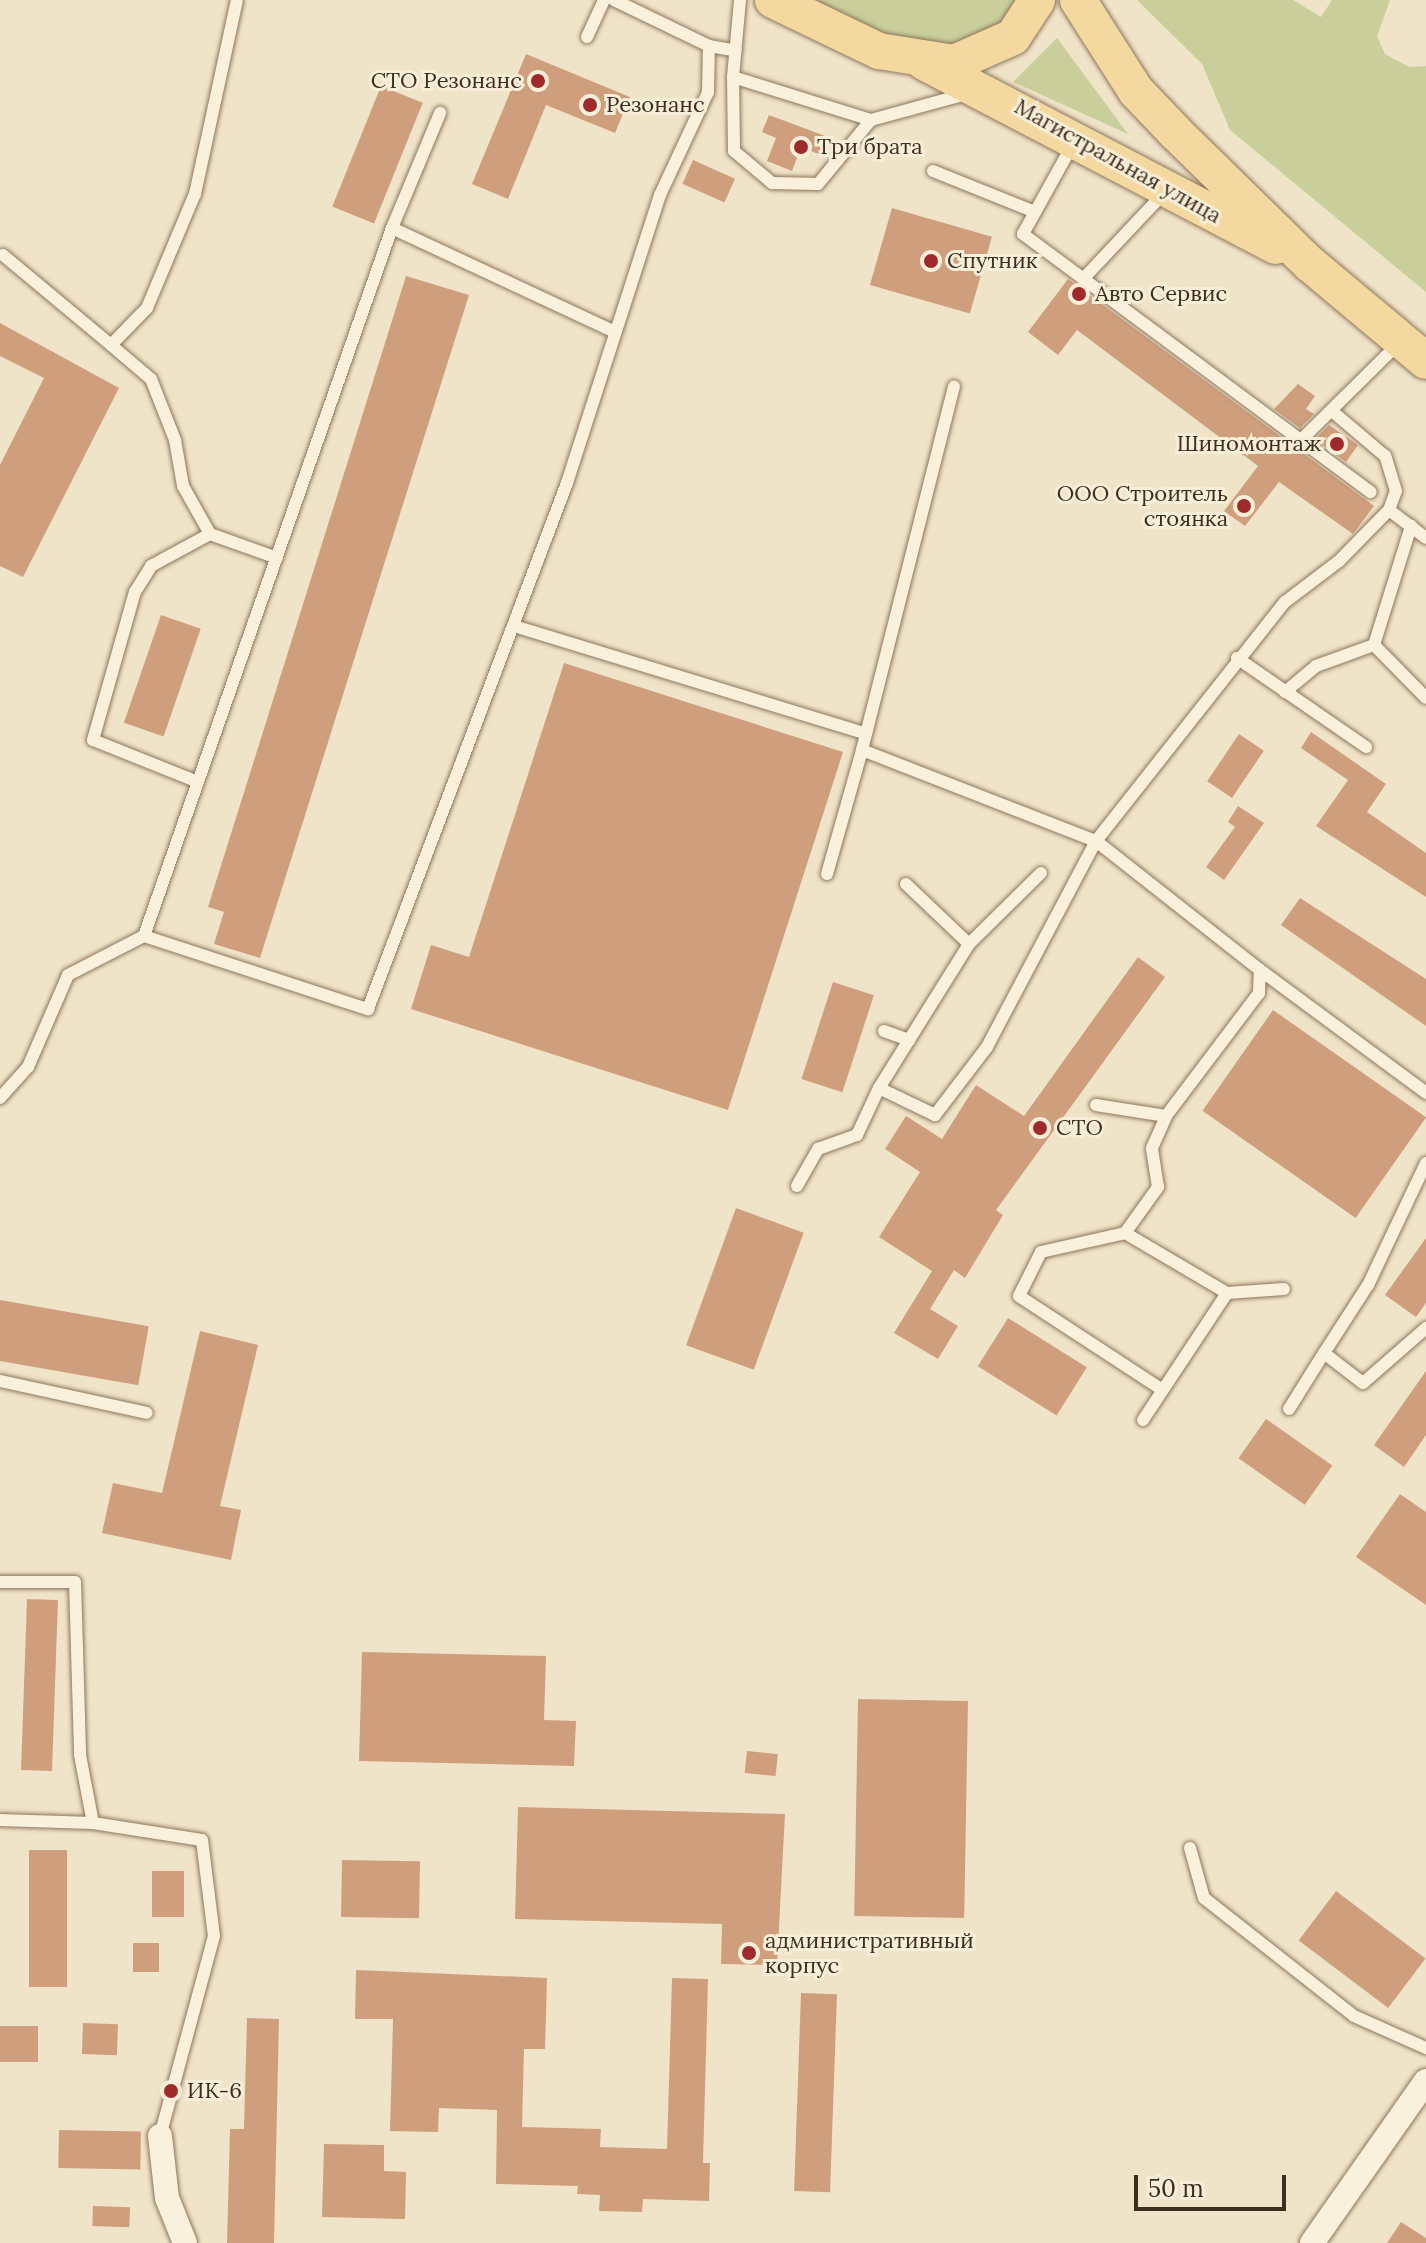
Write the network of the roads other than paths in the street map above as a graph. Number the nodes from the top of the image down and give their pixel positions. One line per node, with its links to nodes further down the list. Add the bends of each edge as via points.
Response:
1 (237, 0): 25 (lane, via 195,194 147,308)
2 (604, 0): 8 (lane)
3 (614, 0): 9 (lane)
4 (740, 0): 10 (lane)
5 (773, 0): 11 (main road, via 819,28)
6 (1037, 0): 11 (main road, via 1024,27 999,47 954,63)
7 (1078, 0): 22 (main road, Магистральная улица, via 1136,91)
8 (587, 37)
9 (709, 46): 10 (lane); 24 (lane, via 708,92 660,195)
10 (736, 51): 12 (lane)
11 (924, 62): 13 (main road, Магистральная улица)
12 (733, 77): 15 (lane); 15 (lane, via 734,151 772,183 818,184)
13 (988, 91): 15 (lane, via 917,101); 16 (main road, Магистральная улица)
14 (440, 113): 20 (lane)
15 (871, 120)
16 (1077, 138): 18 (main road, Магистральная улица); 19 (lane)
17 (933, 171): 19 (lane)
18 (1168, 188): 22 (main road, Магистральная улица); 23 (lane)
19 (1035, 212): 23 (lane, via 1023,234)
20 (392, 228): 24 (lane); 35 (lane)
21 (3, 255): 25 (lane)
22 (1310, 264): 26 (main road, Магистральная улица)
23 (1083, 279): 29 (lane)
24 (615, 332): 36 (lane)
25 (111, 345): 33 (lane, via 151,379 175,440 183,486)
26 (1414, 350): 28 (lane)
27 (954, 386): 41 (lane)
28 (1332, 411): 29 (lane); 31 (lane, via 1385,456 1396,491)
29 (1299, 442): 30 (lane)
30 (1371, 492)
31 (1389, 510): 32 (lane); 38 (lane, via 1339,561 1285,602)
32 (1411, 526): 34 (lane); 37 (lane)
33 (210, 534): 35 (lane); 44 (lane, via 151,566 135,592 93,740)
34 (1426, 538)
35 (277, 558): 44 (lane)
36 (514, 626): 41 (lane); 49 (lane, via 368,1009)
37 (1374, 645): 39 (lane, via 1316,666); 40 (lane)
38 (1237, 658): 39 (lane); 45 (lane)
39 (1285, 692): 42 (lane)
40 (1426, 698)
41 (863, 733): 43 (lane)
42 (1366, 747)
43 (862, 750): 45 (lane); 47 (lane)
44 (198, 782): 49 (lane)
45 (1096, 841): 51 (lane); 54 (lane, via 987,1047 935,1115)
46 (1041, 873): 50 (lane)
47 (827, 874)
48 (906, 884): 50 (lane)
49 (144, 936): 56 (lane, via 68,975 28,1067)
50 (969, 944): 53 (lane)
51 (1260, 970): 55 (lane); 58 (lane, via 1259,993)
52 (884, 1031): 53 (lane)
53 (909, 1040): 54 (lane)
54 (879, 1088): 60 (lane, via 857,1135 818,1149)
55 (1426, 1093)
56 (0, 1098)
57 (1096, 1105): 58 (lane)
58 (1166, 1116): 61 (lane, via 1152,1148 1158,1187)
59 (1426, 1163): 65 (lane, via 1368,1285)
60 (797, 1186)
61 (1125, 1233): 63 (lane); 67 (lane, via 1041,1252 1019,1296)
62 (1284, 1289): 63 (lane)
63 (1227, 1293): 67 (lane)
64 (1426, 1328): 65 (lane, via 1363,1383)
65 (1324, 1353): 68 (lane)
66 (0, 1381): 69 (lane)
67 (1158, 1387): 70 (lane)
68 (1289, 1409)
69 (147, 1413)
70 (1143, 1420)
71 (0, 1582): 73 (lane, via 75,1582 80,1755)
72 (0, 1820): 73 (lane)
73 (93, 1823): 77 (lane, via 202,1840 214,1936)
74 (1190, 1848): 75 (lane, via 1204,1898 1354,2016)
75 (1426, 2048)
76 (1426, 2081): 79 (street)
77 (160, 2136): 78 (street, via 167,2198)
78 (185, 2243)
79 (1312, 2243)

